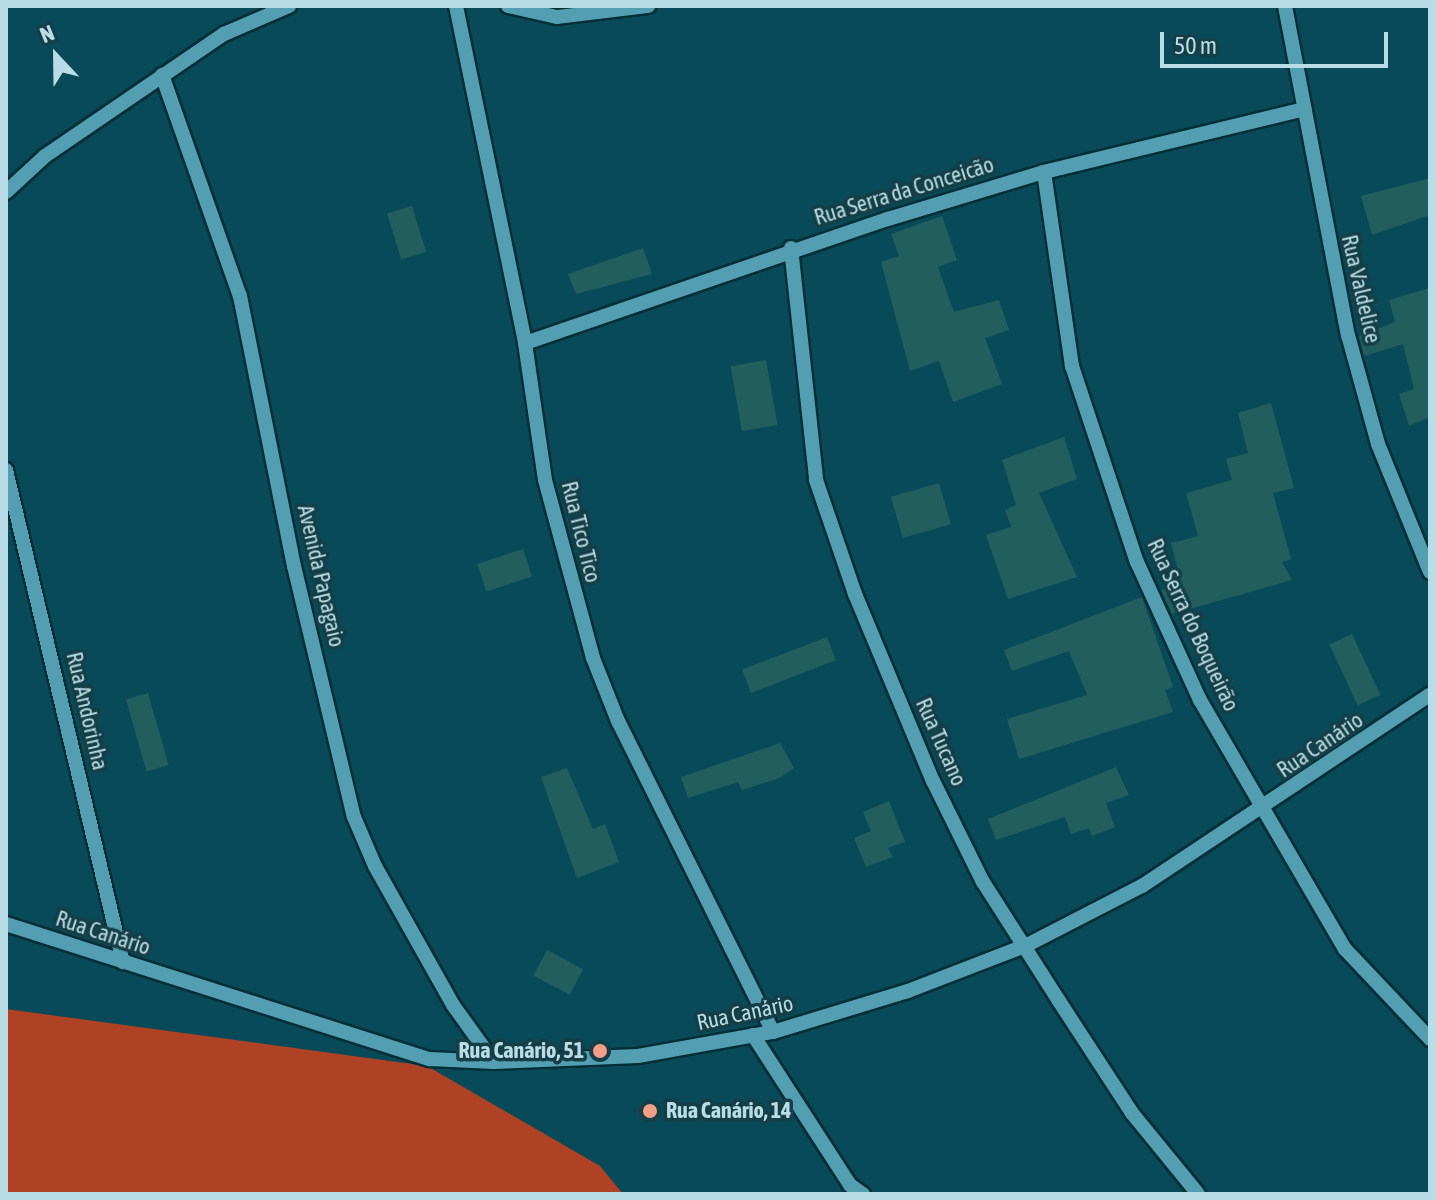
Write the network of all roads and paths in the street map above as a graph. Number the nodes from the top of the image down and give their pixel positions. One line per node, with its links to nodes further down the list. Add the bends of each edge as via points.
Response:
1 (289, 6): 6 (street, via 224,34)
2 (456, 6): 11 (street, Rua Tico Tico)
3 (508, 6): 4 (street, via 557,17)
4 (648, 6)
5 (1285, 6): 7 (street, Rua Valdelice)
6 (162, 75): 9 (street, via 45,156); 22 (street, Avenida Papagaio, via 240,296 294,566 354,817 375,866 453,1005)
7 (1304, 109): 8 (street, Rua Serra da Conceicão); 13 (street, Rua Valdelice, via 1333,267 1374,431)
8 (1044, 172): 10 (street, Rua Serra da Conceicão); 15 (street, Rua Serra do Boqueirão, via 1072,366 1103,467 1137,562 1200,700)
9 (6, 192)
10 (791, 248): 11 (street, Rua Serra da Conceicão); 17 (street, Rua Tucano, via 816,480 855,594 933,781 983,882)
11 (525, 343): 19 (street, Rua Tico Tico, via 545,480 593,658 618,721)
12 (6, 470): 18 (street, Rua Andorinha)
13 (1430, 572)
14 (1430, 695): 15 (street, Rua Canário)
15 (1264, 809): 17 (street, Rua Canário, via 1142,886); 21 (street, Rua Serra do Boqueirão, via 1345,949)
16 (6, 924): 18 (street, Rua Canário)
17 (1027, 945): 19 (street, Rua Canário, via 908,991); 24 (street, Rua Tucano, via 1132,1113)
18 (123, 962): 22 (street, Rua Canário, via 430,1059)
19 (773, 1032): 20 (street, Rua Canário)
20 (753, 1035): 22 (street, Rua Canário, via 638,1056); 23 (street, via 850,1185)
21 (1430, 1039)
22 (494, 1062)
23 (863, 1194)
24 (1198, 1194)

